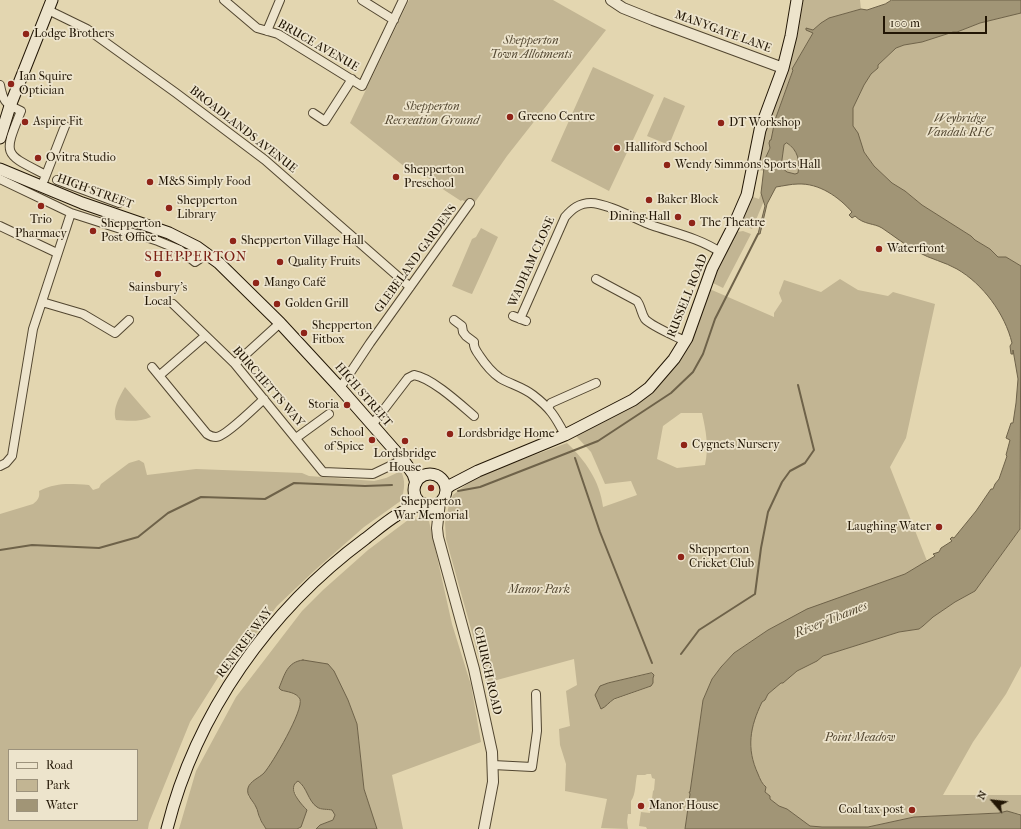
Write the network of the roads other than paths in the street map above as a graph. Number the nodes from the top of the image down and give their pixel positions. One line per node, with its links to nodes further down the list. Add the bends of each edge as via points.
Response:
1 (224, 0): 9 (street, BRUCE AVENUE, via 257,28)
2 (280, 0): 9 (street)
3 (362, 0): 8 (street)
4 (403, 0): 8 (street)
5 (611, 0): 10 (street, MANYGATE LANE, via 623,8 653,20)
6 (797, 0): 10 (main road, RUSSELL ROAD)
7 (50, 5): 13 (main road); 34 (street, BROADLANDS AVENUE, via 176,93 265,160)
8 (394, 20): 11 (street, BRUCE AVENUE, via 362,86)
9 (267, 31): 11 (street, BRUCE AVENUE, via 278,34)
10 (783, 68): 30 (main road, RUSSELL ROAD, via 760,130 747,195)
11 (352, 79): 14 (street, via 325,121)
12 (0, 85): 13 (street, via 4,100)
13 (10, 106): 15 (main road); 17 (main road); 20 (street, via 21,111 11,137 10,152 15,159)
14 (313, 113)
15 (0, 126)
16 (65, 126): 20 (street)
17 (0, 138)
18 (0, 163): 23 (main road, HIGH STREET)
19 (0, 169): 23 (main road, HIGH STREET)
20 (46, 175): 23 (street)
21 (0, 179): 28 (street)
22 (57, 180): 24 (street)
23 (41, 186): 25 (main road, HIGH STREET)
24 (75, 187): 25 (street); 27 (street, via 116,202)
25 (70, 198): 27 (main road, HIGH STREET)
26 (470, 203): 34 (street, GLEBELAND GARDENS)
27 (109, 212): 32 (main road, HIGH STREET, via 169,233)
28 (71, 213): 31 (street); 32 (street, via 158,241 180,250 196,262)
29 (0, 226): 31 (street)
30 (720, 252): 37 (street, WADHAM CLOSE, via 702,242 601,205 580,204 565,217); 42 (main road, RUSSELL ROAD)
31 (57, 254): 35 (street)
32 (207, 254): 40 (main road, HIGH STREET)
33 (596, 279): 42 (street, via 637,301 646,320)
34 (410, 287): 47 (street, GLEBELAND GARDENS)
35 (42, 302): 38 (street, via 83,314 114,333); 56 (street, via 32,335 14,451 10,460)
36 (173, 304): 41 (street, BURCHETTS WAY)
37 (520, 318)
38 (128, 320)
39 (454, 320): 49 (street, via 474,342 473,347 491,371 532,394)
40 (280, 323): 43 (street); 47 (main road, HIGH STREET)
41 (205, 336): 43 (street, BURCHETTS WAY); 45 (street)
42 (685, 341): 53 (main road, RUSSELL ROAD, via 674,359 641,394)
43 (235, 364): 48 (street, BURCHETTS WAY)
44 (152, 367): 45 (street)
45 (160, 375): 48 (street, via 211,437 225,433)
46 (596, 383): 49 (street, via 551,403)
47 (340, 388): 52 (main road, HIGH STREET)
48 (264, 399): 54 (street, BURCHETTS WAY)
49 (548, 408): 53 (street)
50 (329, 414): 54 (street)
51 (474, 416): 52 (street, via 440,389 422,377 414,375 408,378)
52 (372, 425): 55 (main road, HIGH STREET)
53 (565, 435): 57 (main road, RUSSELL ROAD)
54 (296, 438): 55 (street, BURCHETTS WAY, via 323,472 373,474)
55 (403, 460): 58 (main road, HIGH STREET); 60 (main road, HIGH STREET)
56 (0, 466)
57 (478, 471): 59 (main road, RUSSELL ROAD); 61 (main road, RUSSELL ROAD)
58 (426, 474): 59 (main road); 60 (main road)
59 (440, 476): 61 (main road)
60 (416, 483): 62 (main road)
61 (446, 489): 63 (main road, via 445,495)
62 (415, 494): 63 (main road, via 420,502); 64 (main road, RENFREE WAY)
63 (431, 504): 64 (main road, RENFREE WAY, via 414,506); 66 (street, CHURCH ROAD, via 438,520 438,537 474,669)
64 (399, 514): 67 (main road, RENFREE WAY, via 352,548 298,597 255,646 205,728 179,787)
65 (536, 694): 66 (street, via 537,731 532,767)
66 (493, 765): 68 (street, CHURCH ROAD, via 491,797)
67 (167, 829)
68 (484, 829)

